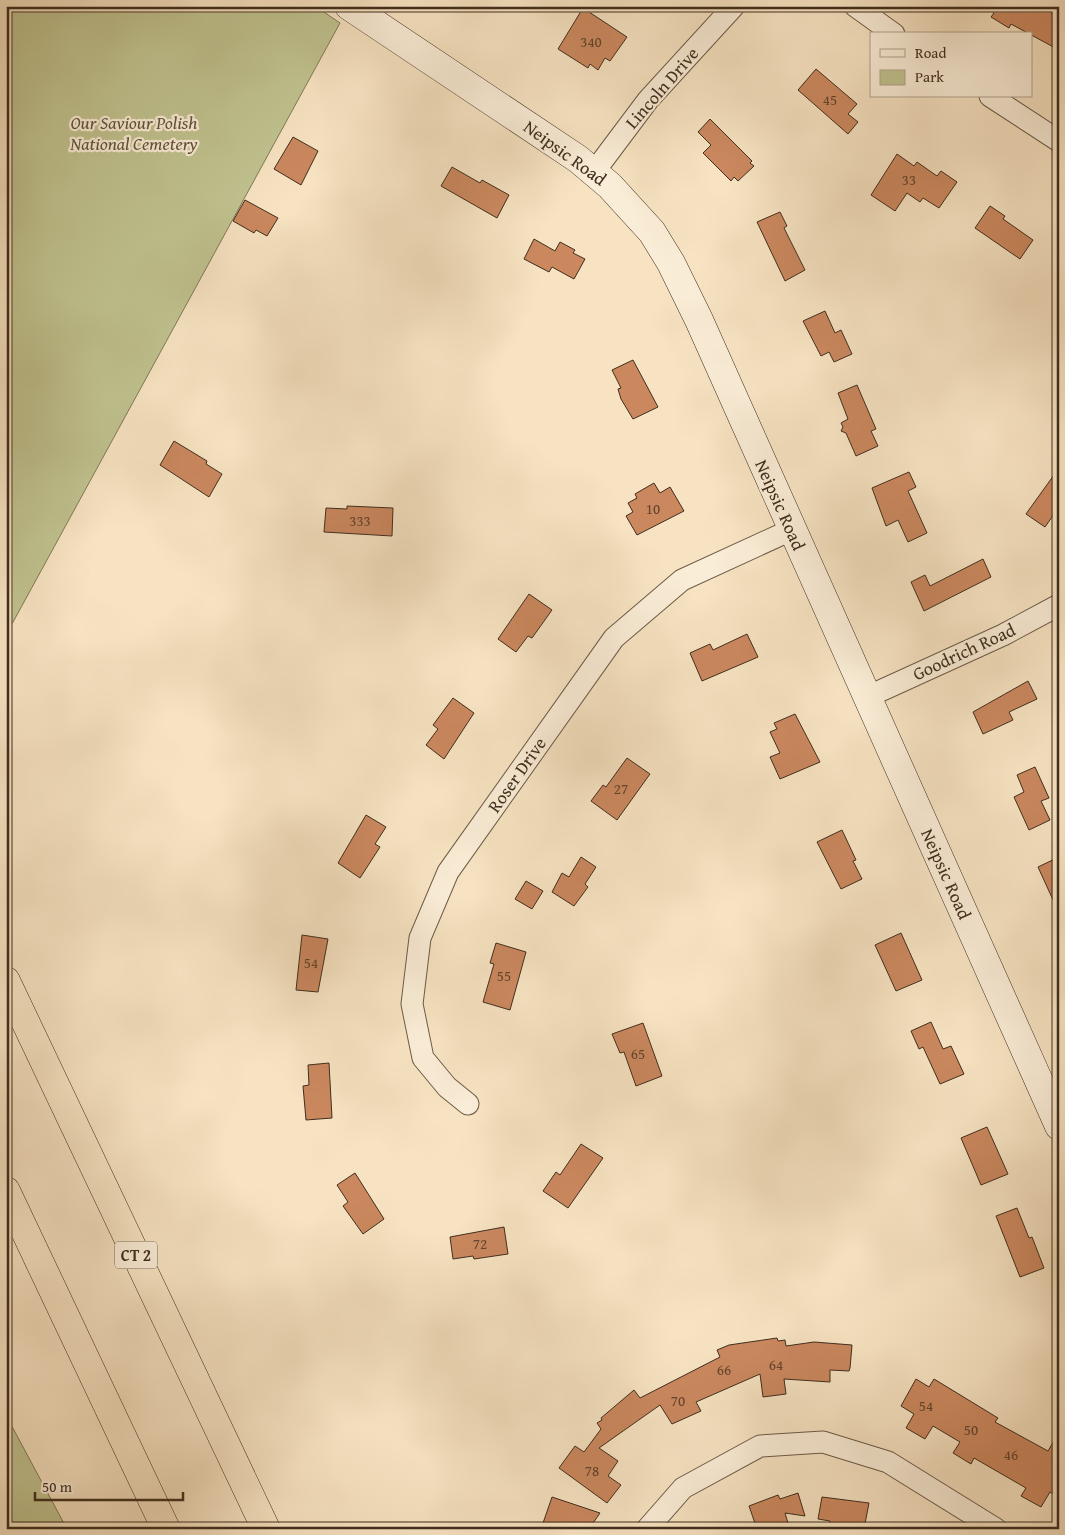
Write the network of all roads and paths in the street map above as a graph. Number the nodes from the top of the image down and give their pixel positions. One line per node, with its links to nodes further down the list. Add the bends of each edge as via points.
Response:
1 (349, 6): 7 (street, Neipsic Road)
2 (734, 6): 7 (street, Lincoln Drive, via 648,100)
3 (855, 6): 4 (street)
4 (891, 32)
5 (993, 98): 6 (street)
6 (1059, 141)
7 (594, 172): 8 (street, Neipsic Road, via 652,232 671,262)
8 (791, 530): 10 (street, Neipsic Road); 12 (street, Roser Drive, via 682,580 614,638 448,872 420,938 412,1004 423,1058 447,1087)
9 (1059, 605): 10 (street, Goodrich Road, via 1003,635)
10 (867, 697): 13 (street, Neipsic Road)
11 (6, 981): 16 (highway, CT 2)
12 (468, 1104)
13 (1056, 1110)
14 (6, 1192): 15 (highway)
15 (166, 1529)
16 (266, 1529)
17 (648, 1529): 18 (street, via 683,1488 760,1446 823,1442 888,1462)
18 (996, 1529)

